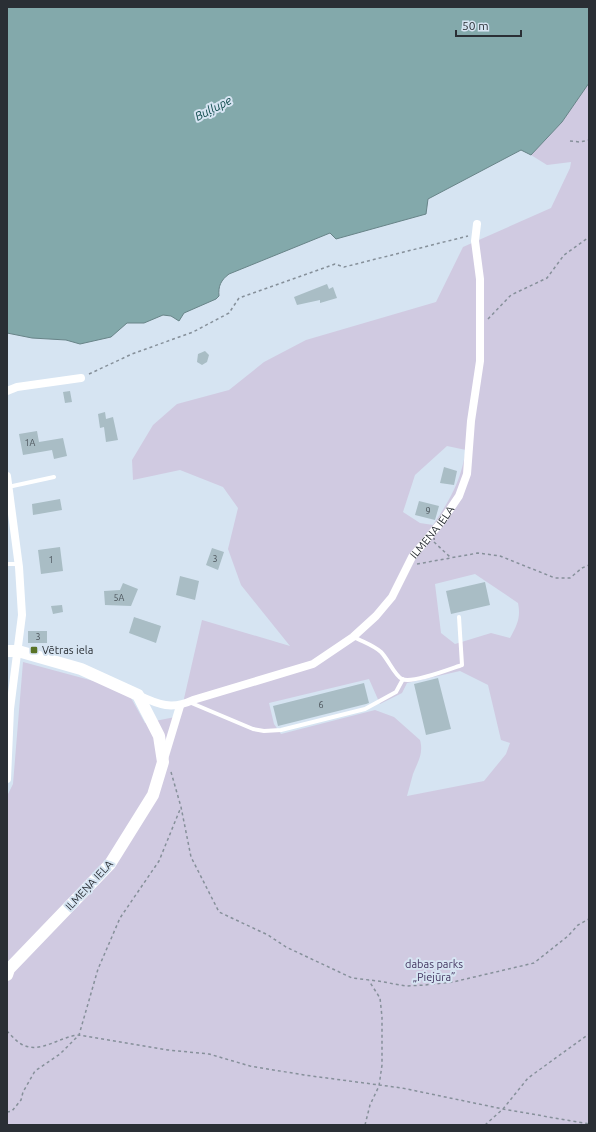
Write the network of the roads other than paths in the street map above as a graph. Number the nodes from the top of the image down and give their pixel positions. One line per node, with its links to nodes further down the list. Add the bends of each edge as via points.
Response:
1 (477, 224): 10 (street, ILMEŅA IELA, via 480,361 471,421 467,474 454,505 412,557 392,597)
2 (81, 378): 3 (street, via 18,387)
3 (7, 391)
4 (7, 476): 6 (street)
5 (54, 477): 6 (lane)
6 (8, 488): 8 (street)
7 (7, 564): 8 (lane)
8 (19, 564): 11 (street, via 22,615)
9 (459, 617): 13 (lane, via 462,665 412,680)
10 (353, 637): 13 (lane, via 381,652); 15 (street, ILMEŅA IELA, via 313,664)
11 (12, 651): 12 (street); 14 (street, via 81,669)
12 (11, 679): 18 (street)
13 (403, 680): 15 (lane, via 396,692 365,709 281,730 253,729)
14 (138, 695): 16 (street, via 163,705); 17 (street, ILMEŅA IELA, via 160,736)
15 (189, 702): 16 (street, ILMEŅA IELA)
16 (180, 706): 17 (street, ILMEŅA IELA)
17 (163, 762): 19 (street, ILMEŅA IELA, via 152,795 110,864)
18 (7, 779)
19 (7, 974)

